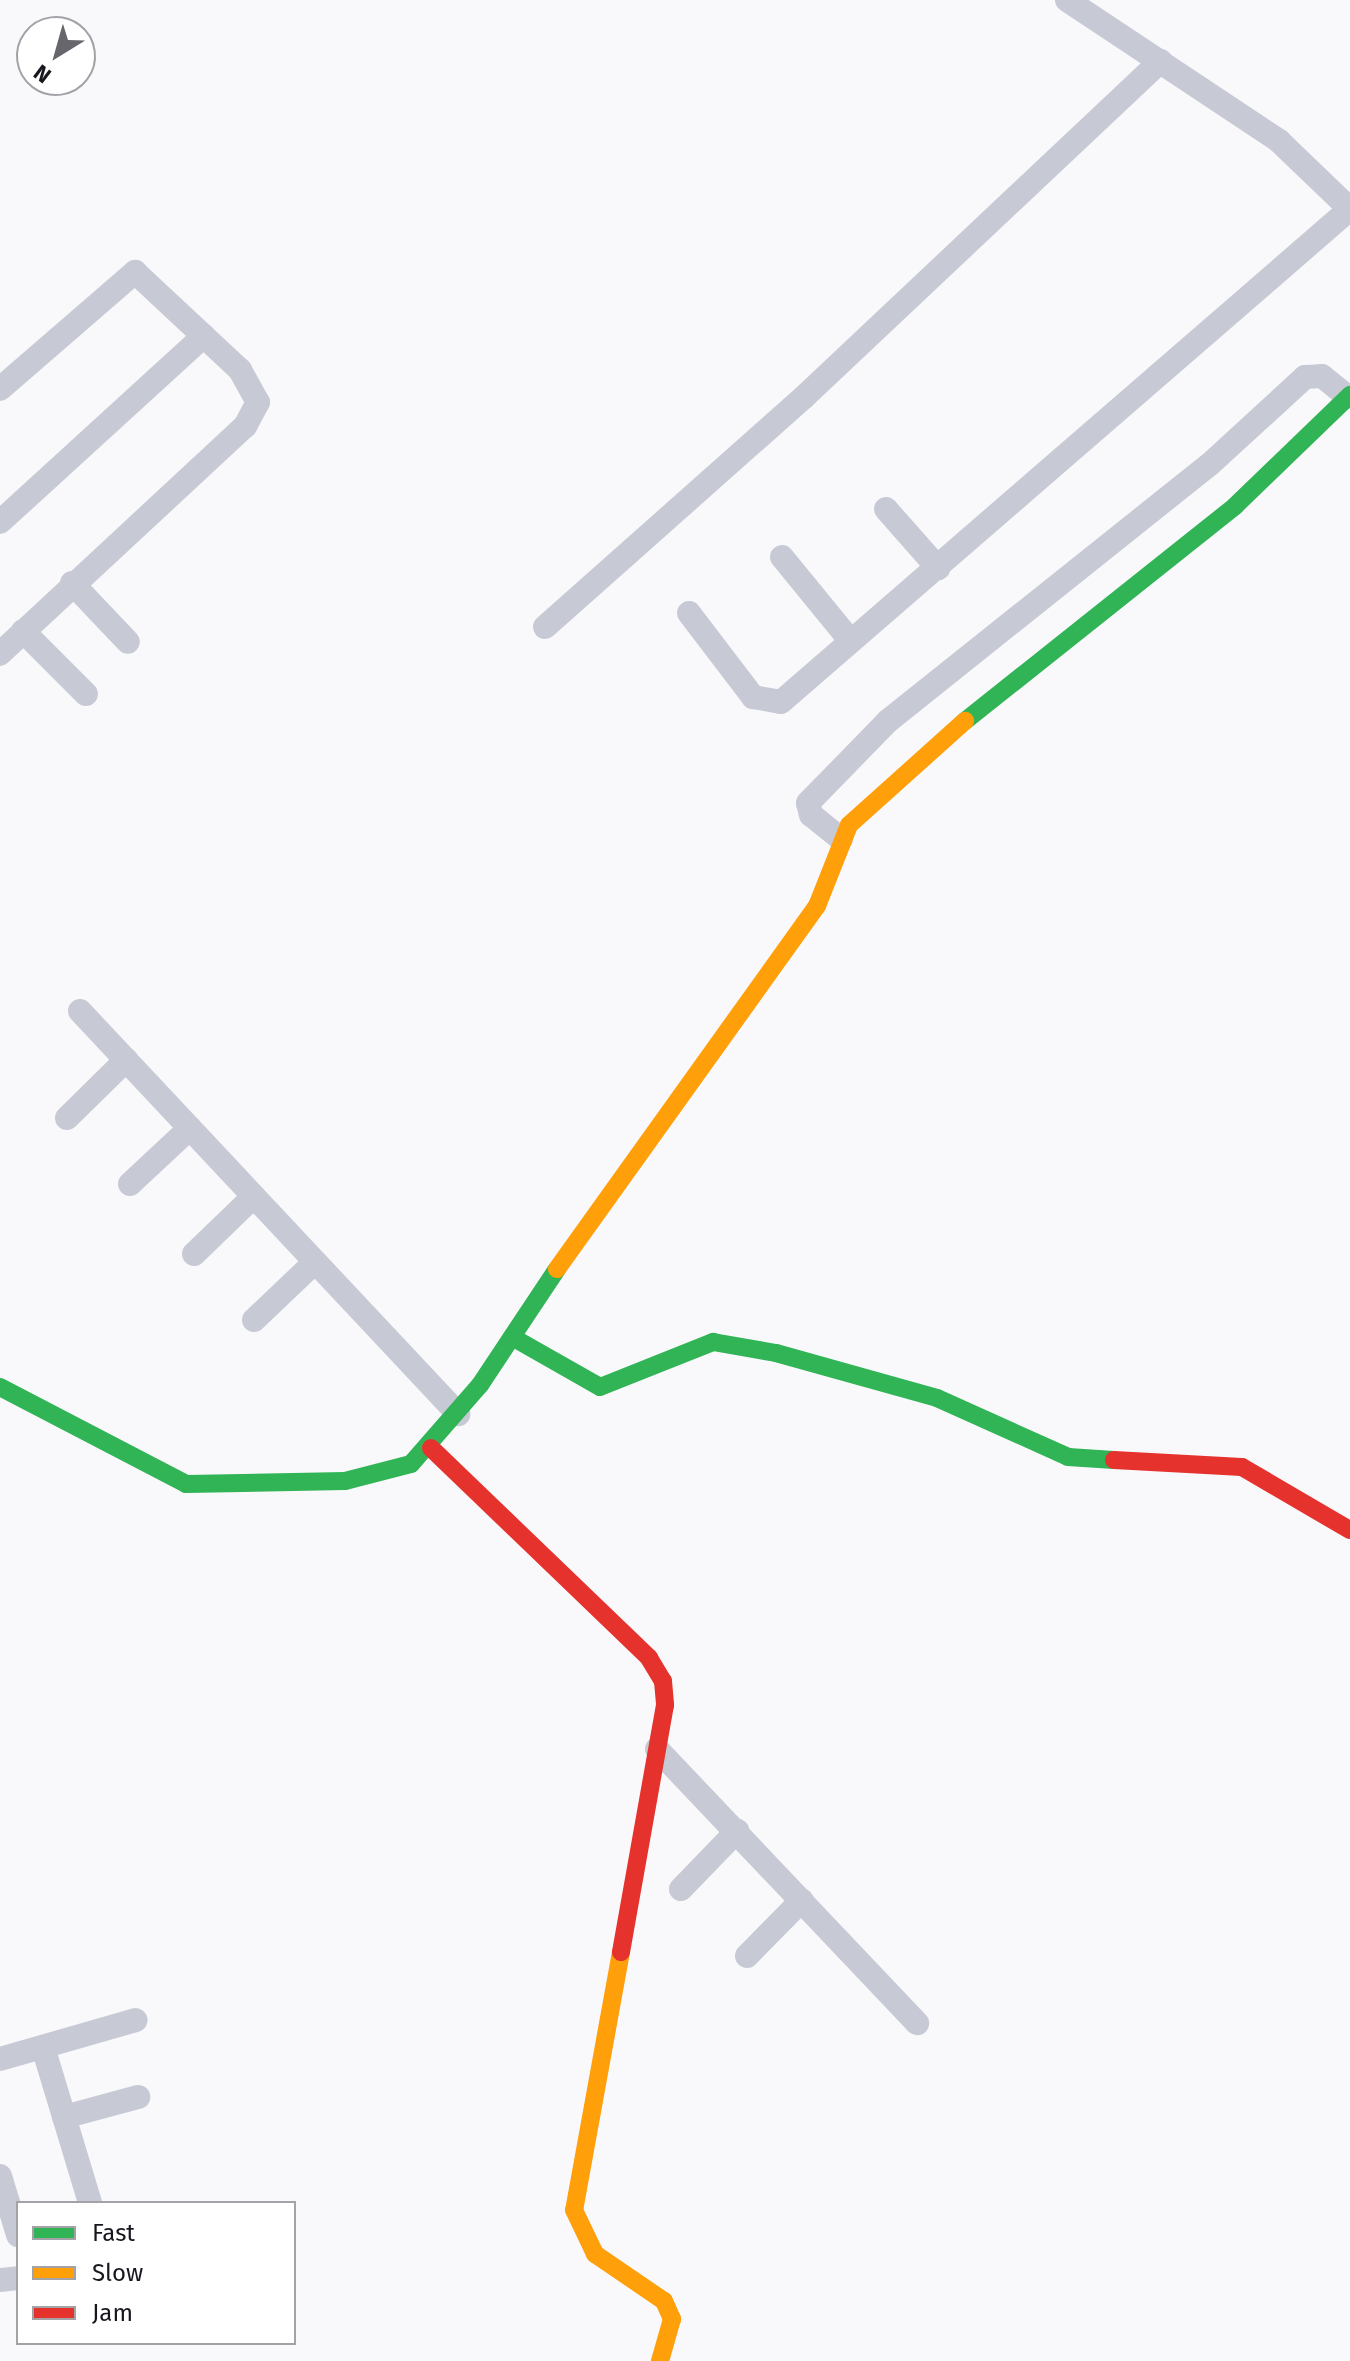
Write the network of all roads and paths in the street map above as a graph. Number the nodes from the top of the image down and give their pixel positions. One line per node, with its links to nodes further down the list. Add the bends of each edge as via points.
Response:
1 (1067, 0): 2 (street)
2 (1161, 61): 3 (street, via 1279,141); 13 (street, via 758,440)
3 (1346, 196): 10 (street)
4 (204, 336): 5 (street, via 135,272); 8 (street); 11 (street, via 255,387 254,415)
5 (0, 389)
6 (1349, 396): 18 (street, via 1235,506 966,720); 18 (street, via 1322,376 1305,377 1209,465 888,721 808,803 811,815)
7 (886, 509): 10 (street)
8 (0, 522)
9 (782, 557): 14 (street)
10 (938, 568): 14 (street)
11 (72, 583): 15 (street); 16 (street)
12 (689, 613): 14 (street, via 753,697 773,705)
13 (545, 627)
14 (849, 639)
15 (8, 642): 17 (street)
16 (128, 642)
17 (86, 694)
18 (841, 839): 28 (street, via 817,906 607,1193)
19 (80, 1011): 20 (street)
20 (126, 1060): 21 (street); 22 (street)
21 (67, 1118)
22 (190, 1128): 23 (street); 24 (street)
23 (130, 1184)
24 (254, 1196): 25 (street); 26 (street)
25 (194, 1254)
26 (315, 1262): 27 (street); 30 (street)
27 (254, 1320)
28 (512, 1337): 30 (street); 32 (street, via 600,1387 713,1342 776,1353 937,1398 1068,1457 1242,1467)
29 (0, 1387): 31 (street, via 186,1484 379,1477)
30 (458, 1414): 31 (street)
31 (431, 1448): 33 (street, via 649,1658 664,1693)
32 (1350, 1530)
33 (657, 1749): 34 (street); 47 (street, via 574,2210 595,2254 664,2301 672,2330)
34 (737, 1831): 35 (street); 36 (street)
35 (681, 1889)
36 (802, 1900): 37 (street); 39 (street)
37 (747, 1956)
38 (136, 2020): 40 (street)
39 (917, 2023)
40 (43, 2047): 41 (street); 43 (street)
41 (0, 2059)
42 (138, 2097): 43 (street)
43 (64, 2117): 45 (street)
44 (0, 2176): 46 (street)
45 (89, 2201)
46 (16, 2228)
47 (660, 2361)

